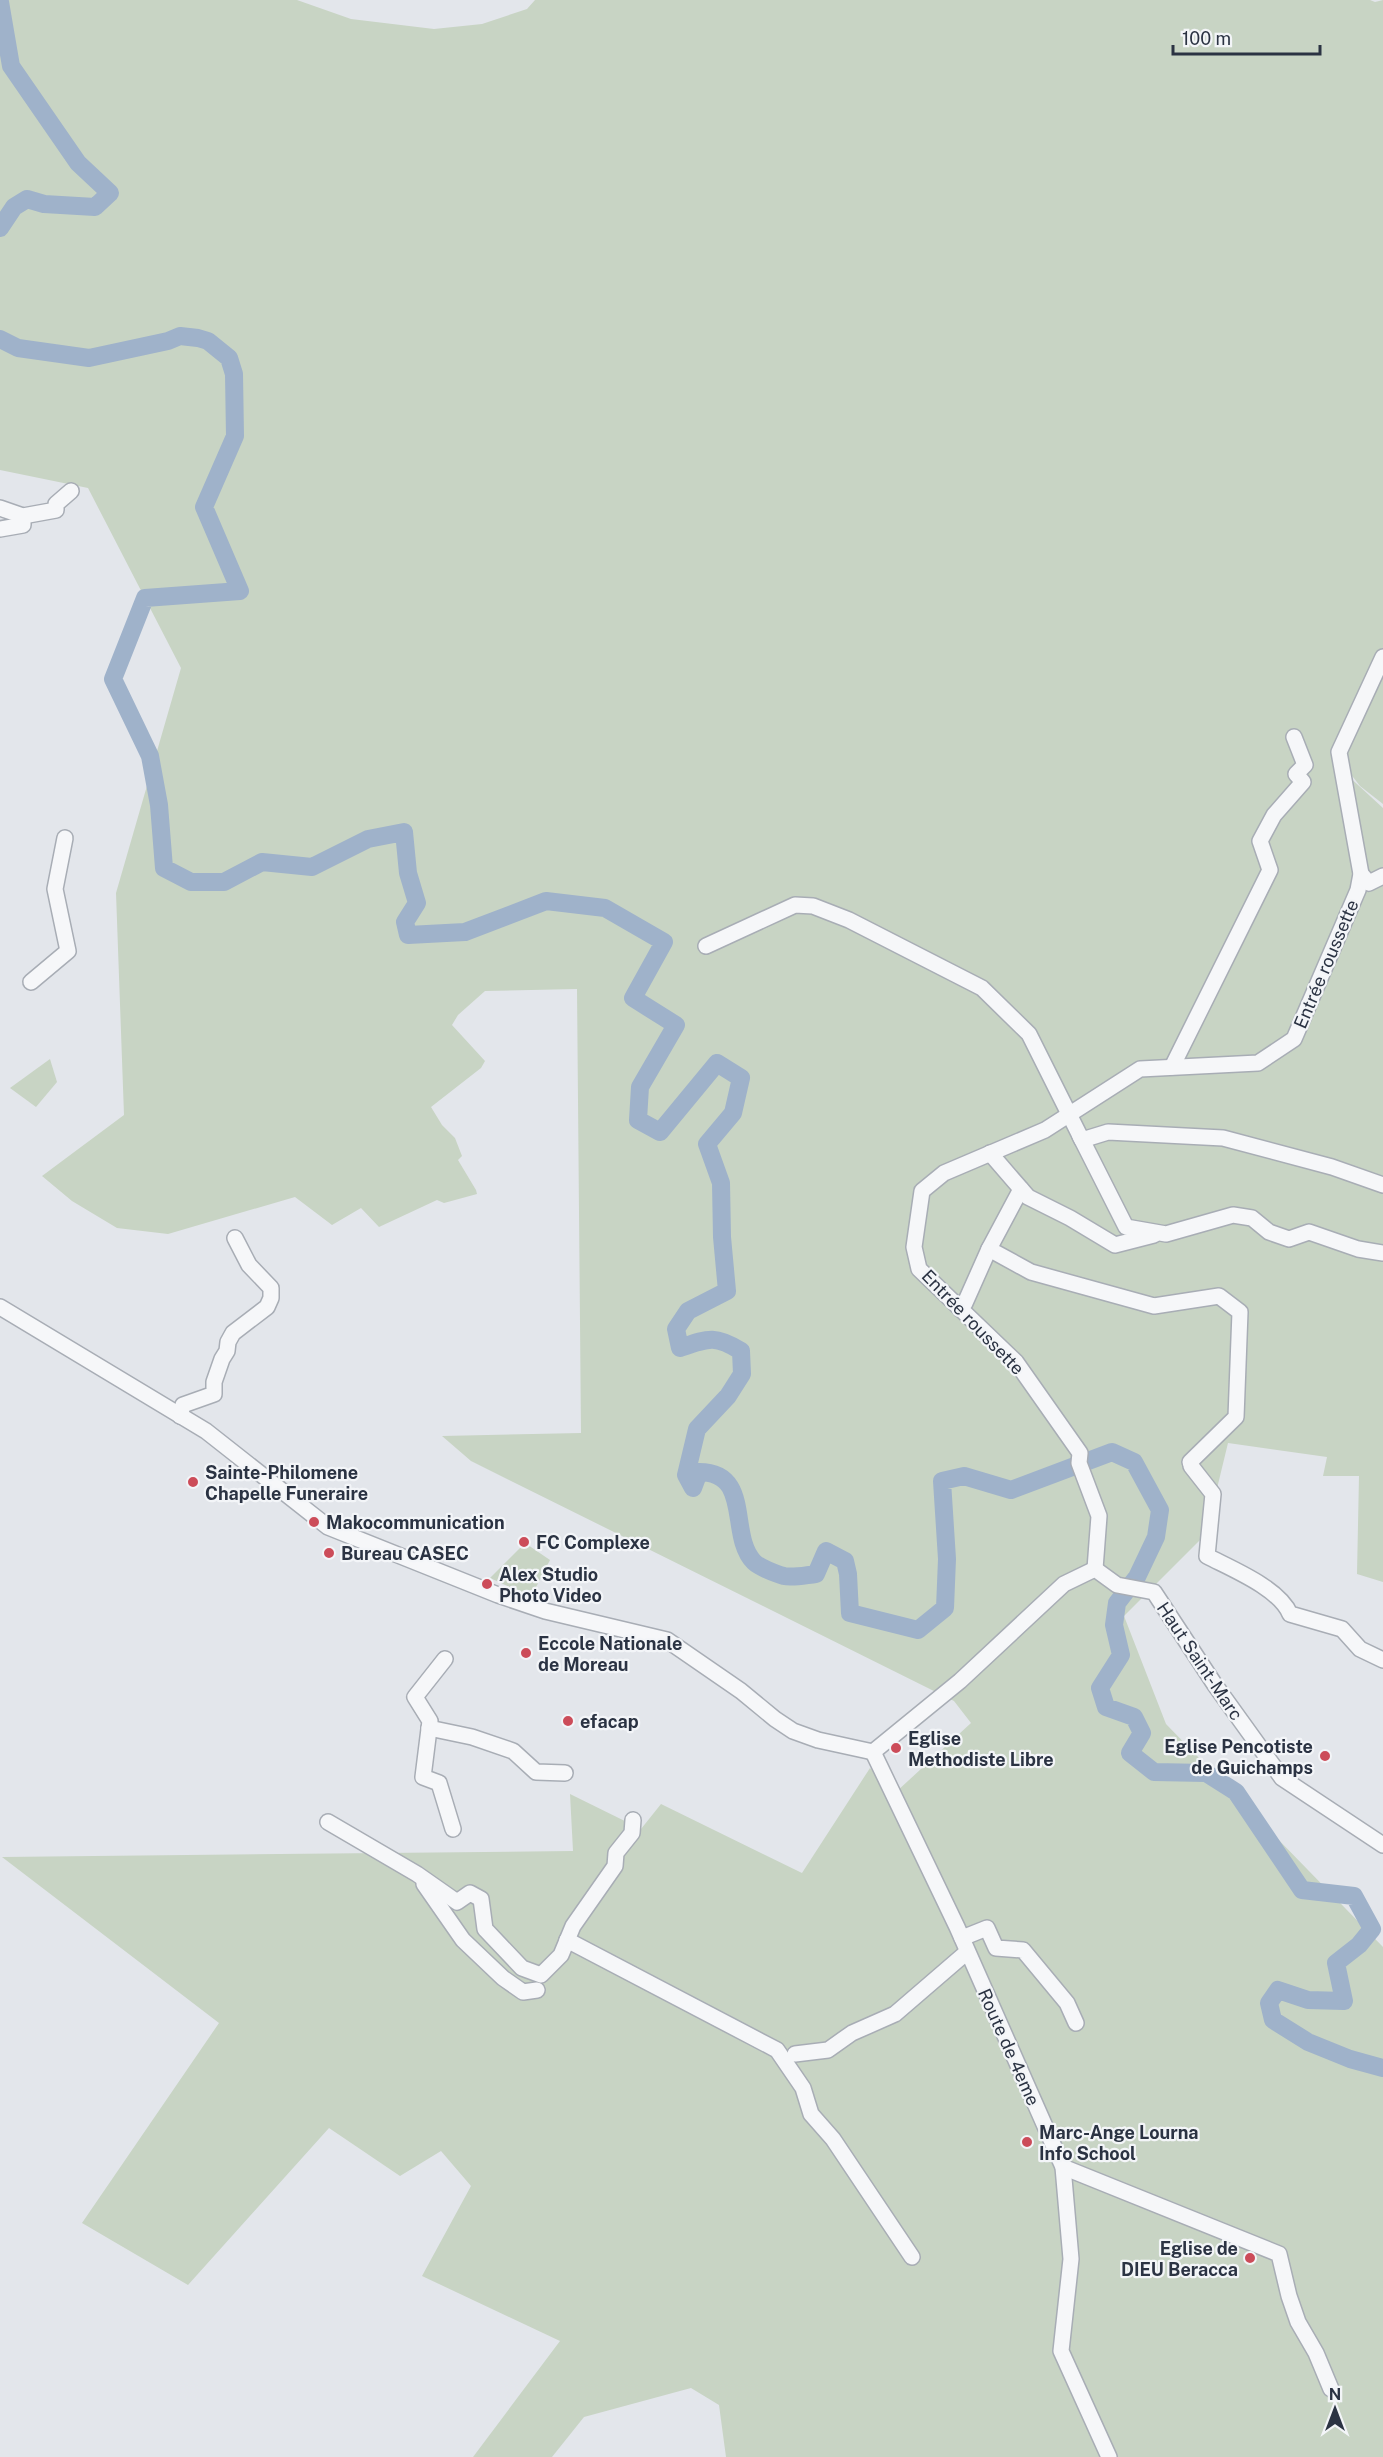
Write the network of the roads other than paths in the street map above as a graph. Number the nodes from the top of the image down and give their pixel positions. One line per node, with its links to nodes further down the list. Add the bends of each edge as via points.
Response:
1 (71, 491): 3 (street, via 56,510)
2 (0, 508): 3 (street)
3 (23, 516): 4 (street, via 23,525)
4 (0, 529)
5 (1383, 657): 8 (street, Entrée roussette, via 1339,752)
6 (1294, 737): 12 (street, via 1305,765 1296,774 1303,782 1274,815 1260,841 1270,870)
7 (65, 838): 11 (street, via 55,889 68,951)
8 (1361, 874): 9 (street, via 1369,883); 12 (street, Entrée roussette, via 1358,890 1294,1039 1258,1063)
9 (1383, 876)
10 (706, 946): 13 (street, via 795,905 813,906 849,920 982,988 1029,1034)
11 (31, 982)
12 (1172, 1067): 13 (street, Entrée roussette, via 1140,1069)
13 (1068, 1113): 14 (street); 15 (street, Entrée roussette, via 1045,1130)
14 (1080, 1136): 16 (street, via 1082,1140 1108,1132 1223,1138); 18 (street, via 1126,1227)
15 (990, 1153): 17 (street); 23 (street, Entrée roussette, via 944,1173 922,1191 914,1247 919,1269)
16 (1383, 1185)
17 (1021, 1189): 18 (street, via 1028,1197 1115,1245); 20 (street)
18 (1161, 1233): 21 (street, via 1233,1215 1252,1218 1269,1232 1289,1239 1309,1232)
19 (234, 1238): 24 (street, via 249,1265 272,1288 272,1298 233,1333 219,1365 214,1394 183,1405)
20 (989, 1249): 23 (street); 27 (street, via 1031,1272 1154,1306 1219,1296 1240,1312 1236,1418 1190,1464 1213,1494 1207,1556 1256,1582 1285,1603 1290,1614 1342,1629 1360,1649)
21 (1383, 1254)
22 (0, 1307): 24 (street)
23 (960, 1309): 25 (street, Entrée roussette, via 1016,1362 1080,1453 1079,1463 1100,1516)
24 (180, 1416): 29 (street, via 206,1431 328,1527 545,1611 667,1640 793,1731)
25 (1095, 1569): 29 (street, via 1064,1584 960,1681); 34 (street, Haut Saint-Marc, via 1117,1585 1154,1592 1282,1778)
26 (445, 1659): 28 (street, via 415,1697 430,1721)
27 (1383, 1660)
28 (429, 1728): 30 (street, via 513,1751 536,1772); 33 (street, via 423,1777 439,1783)
29 (873, 1752): 37 (street, Route de 4eme)
30 (565, 1773)
31 (633, 1820): 36 (street, via 633,1833 616,1853 615,1866)
32 (328, 1822): 35 (street)
33 (453, 1829)
34 (1383, 1845)
35 (417, 1874): 36 (street, via 457,1902 470,1893 481,1899 485,1929 522,1968 541,1975 561,1955); 38 (street, via 463,1940 523,1992)
36 (567, 1940): 42 (street, via 777,2050 803,2088 811,2114 833,2139)
37 (964, 1945): 39 (street, via 987,1928 996,1948 1023,1950 1066,2003); 40 (street, via 895,2014 852,2033 828,2050); 41 (street, Route de 4eme)
38 (537, 1990)
39 (1076, 2023)
40 (795, 2054)
41 (1063, 2167): 43 (street, via 1279,2254 1298,2322); 44 (street, Route de 4eme, via 1071,2259 1061,2351)
42 (912, 2257)
43 (1331, 2389)
44 (1109, 2457)

